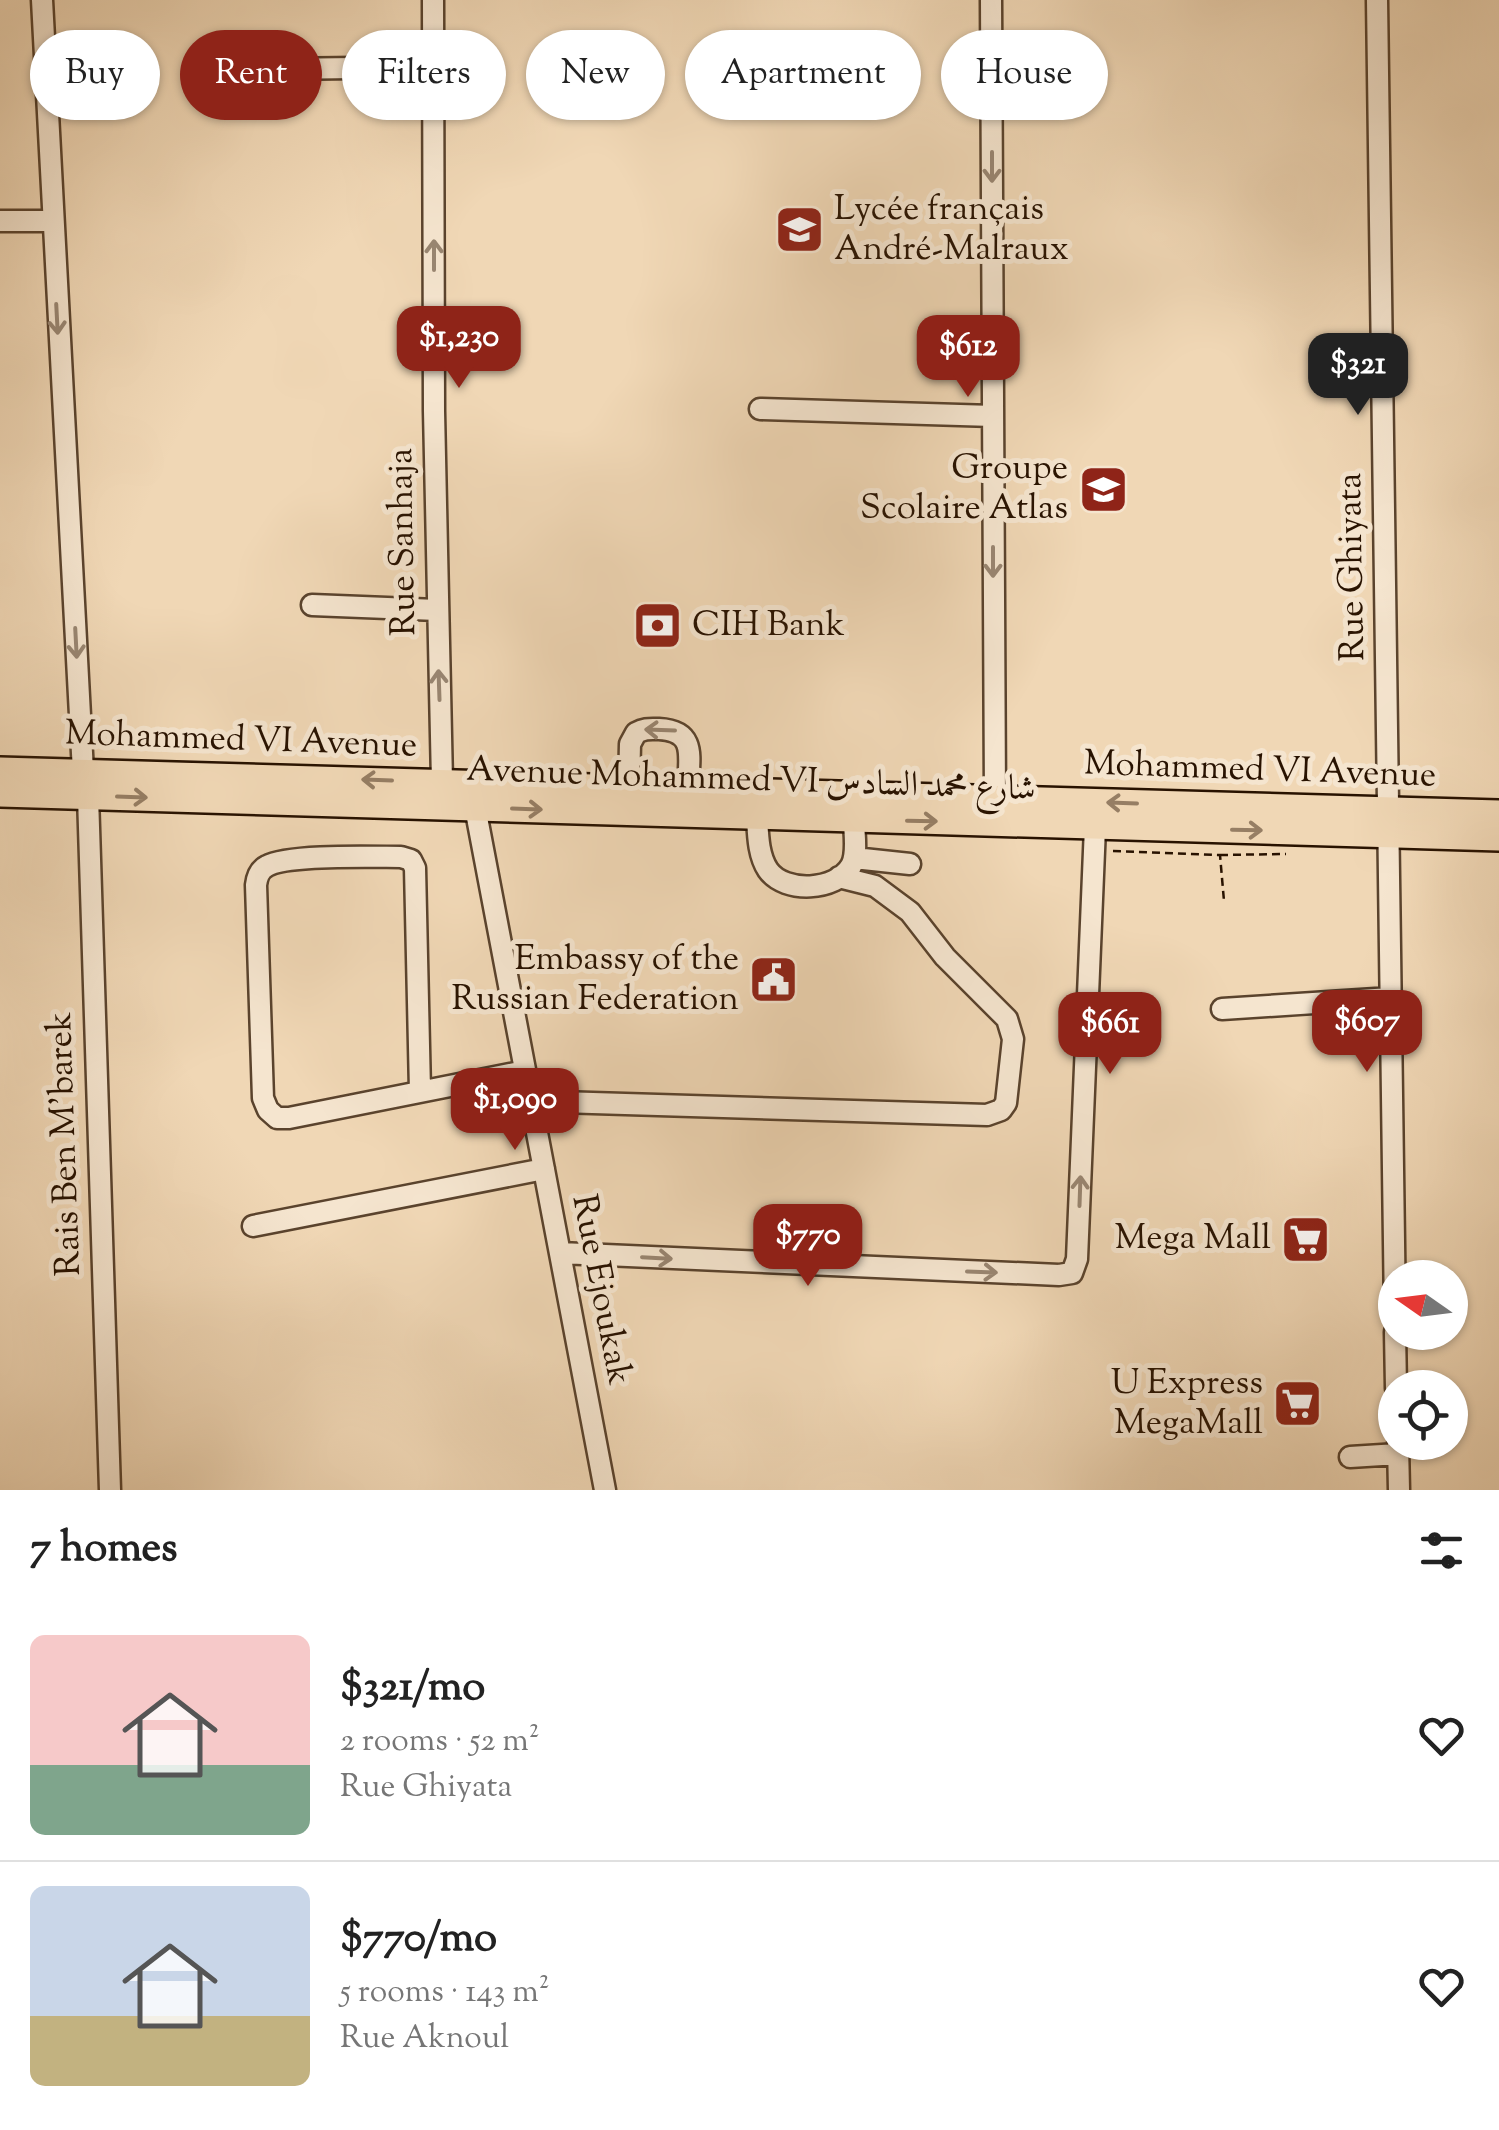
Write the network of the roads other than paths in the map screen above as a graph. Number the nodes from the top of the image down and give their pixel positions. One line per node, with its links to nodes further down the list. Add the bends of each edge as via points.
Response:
1 (42, 0): 8 (street, Rais Ben M’barek)
2 (433, 0): 5 (street, Rue Sanhaja)
3 (991, 0): 10 (street, one-way to 10)
4 (1376, 0): 24 (street, Rue Ghiyata)
5 (433, 30)
6 (432, 120): 12 (street, Rue Sanhaja, one-way to 6)
7 (0, 222): 8 (street)
8 (52, 222): 15 (street, Rais Ben M’barek, one-way to 15)
9 (760, 409): 10 (street)
10 (993, 416): 19 (street, one-way to 19)
11 (312, 605): 12 (street)
12 (437, 610): 14 (street, Rue Sanhaja, one-way to 12)
13 (0, 770): 15 (main road, Mohammed VI Avenue)
14 (442, 782): 15 (main road, Mohammed VI Avenue, one-way to 15); 16 (main road, Mohammed VI Avenue)
15 (86, 784): 18 (main road, Avenue Mohammed VI شارع محمد السادس); 20 (main road, Avenue Mohammed VI شارع محمد السادس, one-way to 20); 42 (street, Rais Ben M’barek)
16 (628, 788): 17 (main road, Mohammed VI Avenue); 17 (street, one-way to 16, via 685,736 648,729 631,740)
17 (688, 790): 19 (main road, Mohammed VI Avenue)
18 (0, 794)
19 (994, 799): 24 (main road, Mohammed VI Avenue, one-way to 19)
20 (474, 807): 22 (main road, Avenue Mohammed VI شارع محمد السادس, one-way to 22); 32 (street, Rue Ejoukak)
21 (1499, 813): 24 (main road, Mohammed VI Avenue)
22 (757, 817): 23 (main road, Avenue Mohammed VI شارع محمد السادس); 29 (street, via 766,868 776,878 805,886)
23 (854, 820): 25 (main road, Avenue Mohammed VI شارع محمد السادس, one-way to 25); 27 (street)
24 (1388, 822): 25 (main road, Avenue Mohammed VI شارع محمد السادس, one-way to 24); 26 (main road, Avenue Mohammed VI شارع محمد السادس); 30 (street, Rue Ghiyata)
25 (1095, 838): 37 (street, one-way to 25, via 1072,1273)
26 (1499, 838)
27 (854, 858): 28 (street); 29 (street)
28 (910, 864)
29 (839, 878): 34 (street, via 875,886 910,912 1007,1019 1013,1039 1000,1110 987,1115)
30 (1390, 998): 31 (street); 38 (street, Rue Ghiyata)
31 (1222, 1009)
32 (525, 1070): 33 (street); 34 (street, Rue Ejoukak)
33 (420, 1091): 33 (street, via 289,1118 268,1110 256,885 264,866 411,860)
34 (532, 1105): 35 (street, Rue Ejoukak)
35 (544, 1170): 36 (street); 37 (street, Rue Ejoukak)
36 (253, 1226)
37 (560, 1253): 43 (street, Rue Ejoukak)
38 (1394, 1260)
39 (1378, 1452): 40 (street)
40 (1350, 1457)
41 (1398, 1460): 44 (street)
42 (110, 1490)
43 (605, 1490)
44 (1399, 1490)

